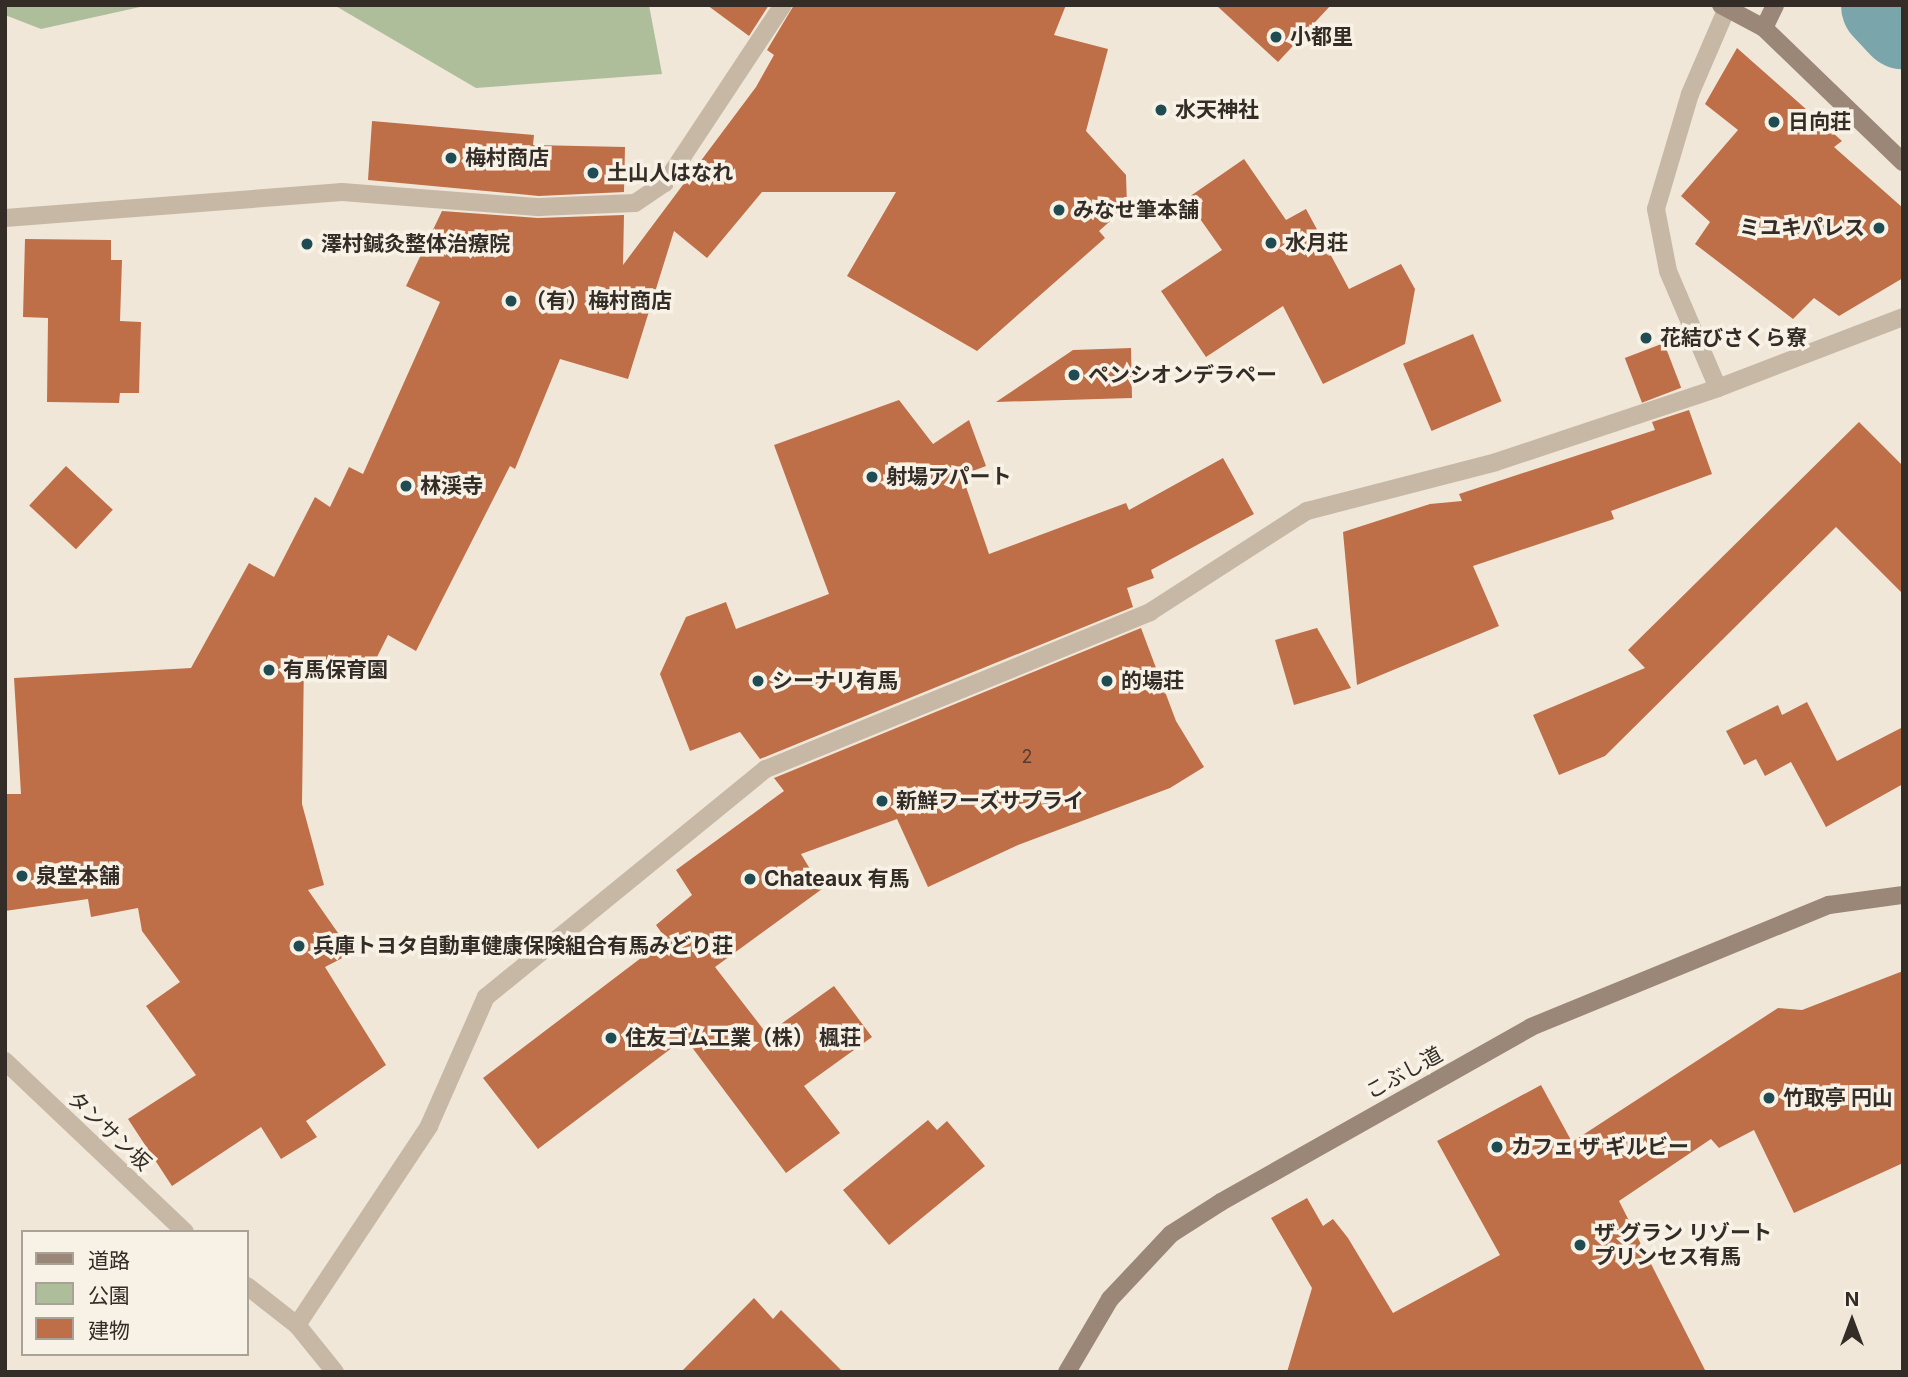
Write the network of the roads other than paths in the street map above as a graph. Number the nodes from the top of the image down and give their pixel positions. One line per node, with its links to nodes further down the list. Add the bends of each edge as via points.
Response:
1 (783, 5): 6 (street, via 665,183 635,203 539,207 342,192)
2 (1775, 5): 4 (street)
3 (1724, 7): 4 (street); 8 (street, via 1690,94 1657,209 1668,271)
4 (1764, 28): 5 (street)
5 (1903, 162)
6 (5, 218)
7 (1903, 317): 8 (street)
8 (1718, 388): 13 (street, via 1496,462 1307,511 1150,612 766,769 486,998 429,1126)
9 (1903, 895): 15 (street, こぶし道, via 1829,905 1531,1027 1221,1202 1171,1234 1110,1299)
10 (5, 1061): 11 (street, タンサン坂)
11 (183, 1230)
12 (248, 1287): 13 (street)
13 (297, 1325): 14 (street)
14 (335, 1372)
15 (1067, 1372)

